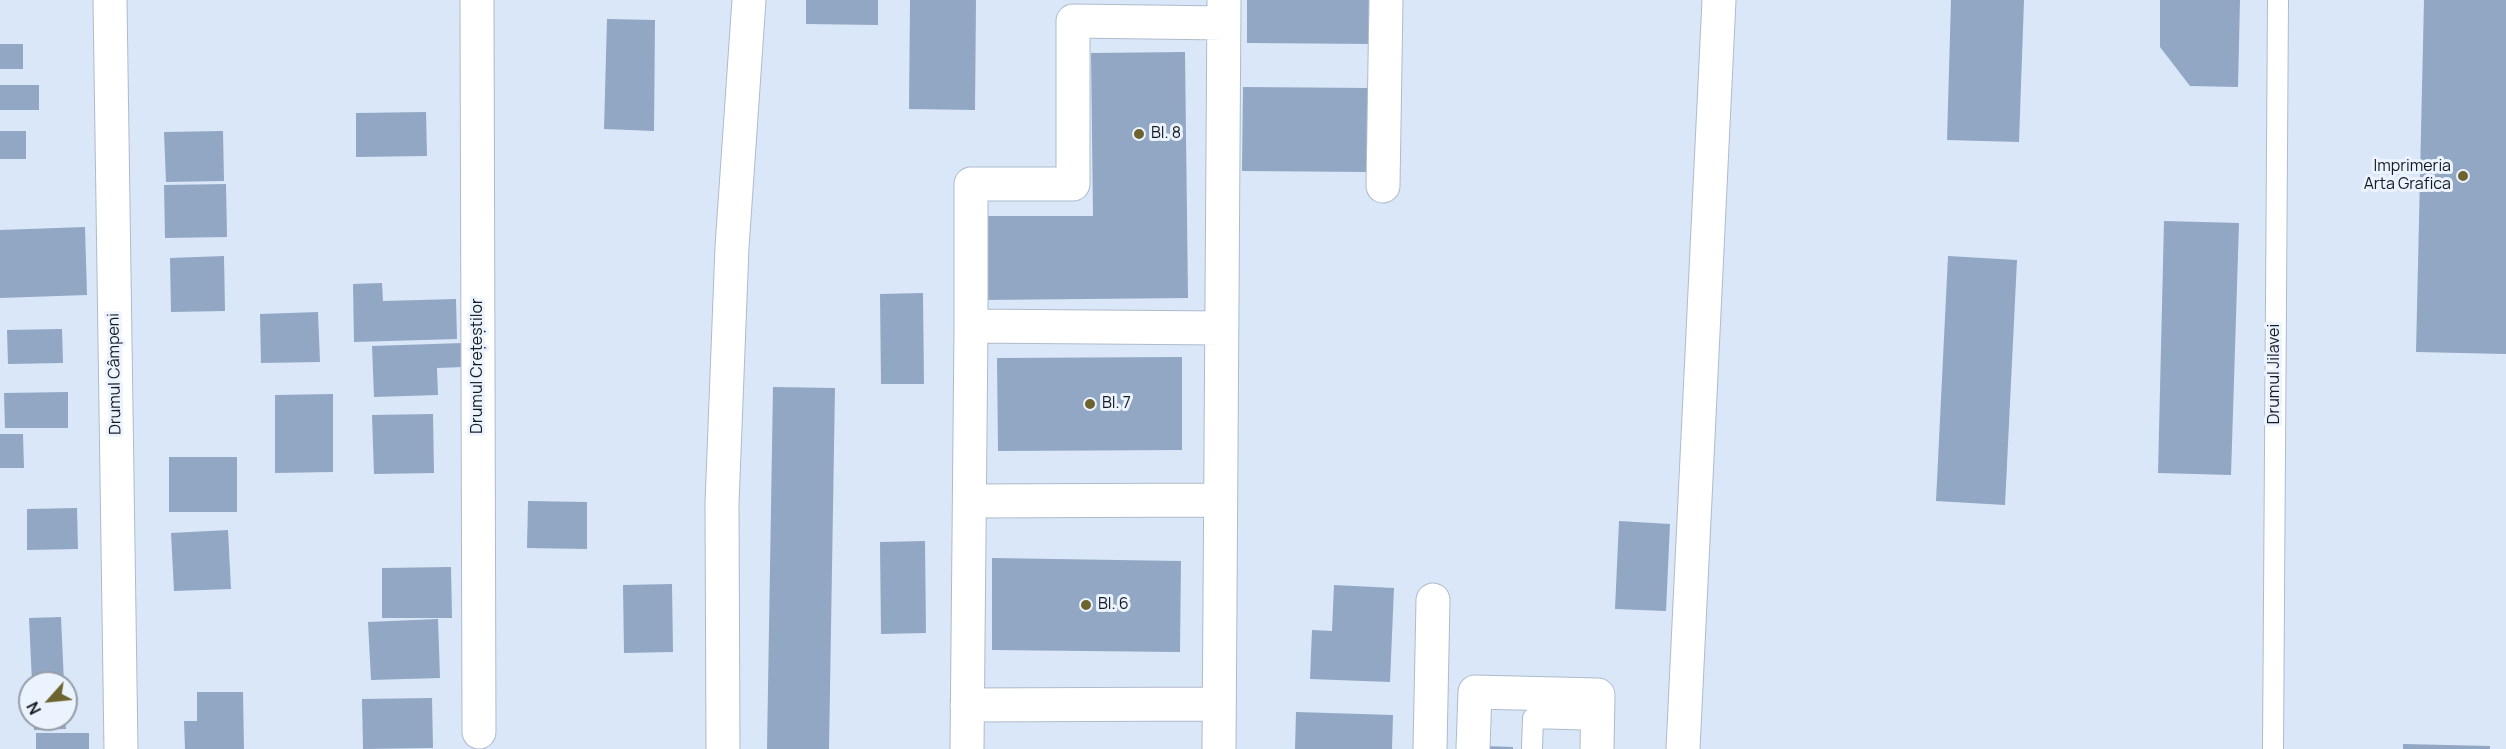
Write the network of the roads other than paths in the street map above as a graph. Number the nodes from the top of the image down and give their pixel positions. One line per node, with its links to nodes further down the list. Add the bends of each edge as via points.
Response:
1 (110, 0): 19 (street, Drumul Câmpeni)
2 (477, 0): 16 (street, Drumul Crețeștilor)
3 (750, 0): 20 (street, via 732,247 722,504)
4 (1386, 0): 8 (street)
5 (1719, 0): 25 (street)
6 (2278, 0): 26 (lane, Drumul Jilavei)
7 (1224, 12): 9 (street, via 1074,21 1072,184 971,184); 10 (street)
8 (1383, 186)
9 (971, 326): 10 (street); 12 (street)
10 (1222, 328): 11 (street)
11 (1220, 500): 12 (street); 14 (street)
12 (970, 501): 15 (street)
13 (1433, 600): 23 (street)
14 (1219, 704): 15 (street); 22 (street)
15 (967, 705): 21 (street)
16 (479, 732)
17 (1597, 734): 18 (lane, via 1533,718); 24 (street, via 1598,695 1475,692)
18 (1532, 748)
19 (121, 749)
20 (723, 749)
21 (967, 749)
22 (1219, 749)
23 (1430, 749)
24 (1473, 749)
25 (1683, 749)
26 (2273, 749)

